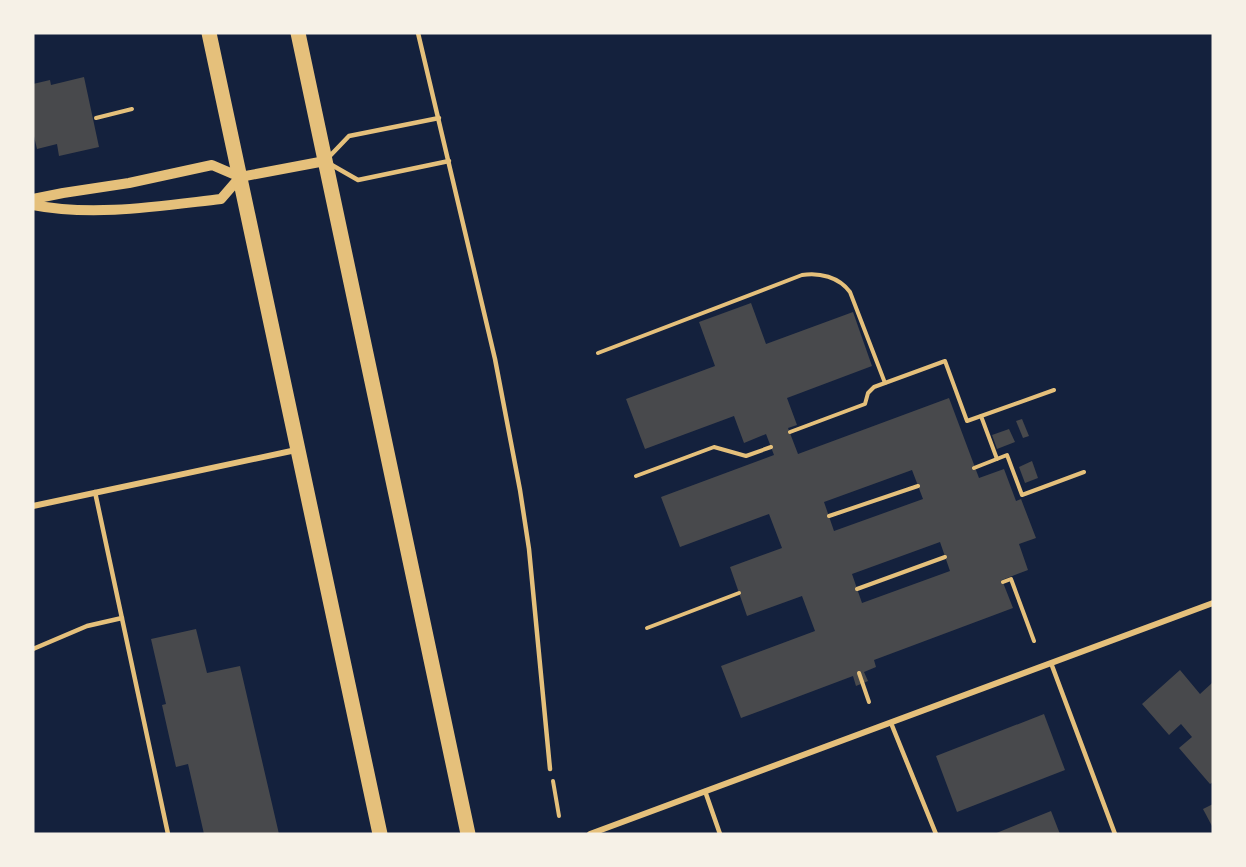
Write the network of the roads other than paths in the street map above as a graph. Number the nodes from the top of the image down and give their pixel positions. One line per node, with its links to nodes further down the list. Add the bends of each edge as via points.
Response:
1 (209, 33): 7 (main road)
2 (298, 33): 5 (main road)
3 (418, 33): 4 (lane)
4 (439, 118): 5 (lane, via 349,136); 6 (lane)
5 (325, 161): 6 (lane, via 357,180); 7 (street); 22 (main road)
6 (449, 161): 18 (lane, via 495,359 520,490)
7 (240, 177): 8 (street, via 212,165); 9 (street, via 222,199 119,209 58,210); 10 (main road)
8 (33, 199)
9 (33, 205)
10 (297, 450): 11 (street); 21 (main road)
11 (95, 492): 12 (street); 14 (lane)
12 (33, 506)
13 (1213, 603): 16 (street)
14 (122, 618): 15 (lane, via 87,626); 20 (lane)
15 (33, 649)
16 (1051, 663): 17 (street); 26 (lane)
17 (891, 723): 19 (street); 25 (lane)
18 (550, 768)
19 (705, 791): 23 (street); 24 (lane)
20 (168, 834)
21 (380, 834)
22 (468, 834)
23 (590, 834)
24 (720, 834)
25 (936, 834)
26 (1115, 834)

